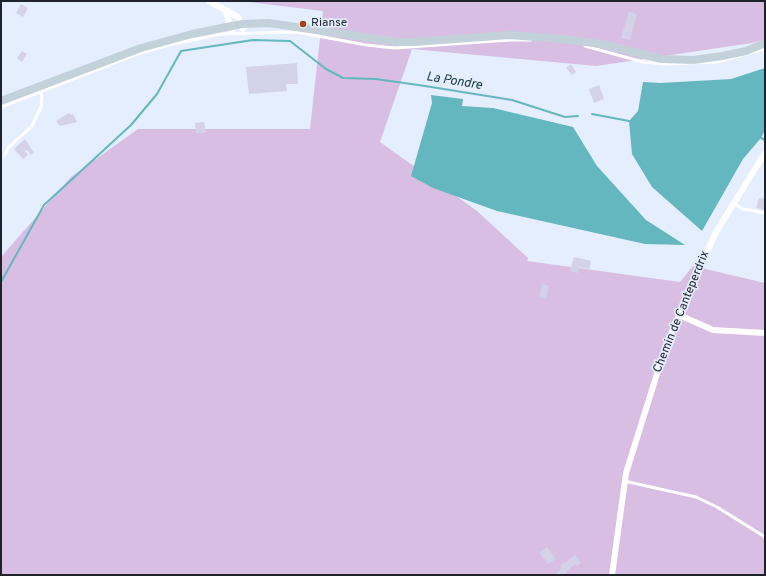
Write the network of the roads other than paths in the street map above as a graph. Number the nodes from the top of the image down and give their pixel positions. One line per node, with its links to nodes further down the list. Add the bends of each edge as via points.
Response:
1 (209, 1): 2 (street)
2 (224, 8): 3 (street, via 238,17); 4 (street)
3 (242, 26): 4 (main road); 5 (main road, via 269,23 406,42 510,35 562,38 601,44 661,59 694,60 722,56 746,51)
4 (232, 27): 7 (main road, via 192,34 141,48)
5 (765, 43)
6 (765, 50): 7 (lane, via 718,62 664,64 643,62 584,45 546,41 510,40 395,48 296,32 221,34 138,54)
7 (39, 89): 8 (main road); 9 (lane); 11 (lane, via 42,96 40,107 32,126 8,148)
8 (1, 101)
9 (1, 107)
10 (765, 153): 12 (street, Chemin de Canteperdrix)
11 (5, 155)
12 (733, 203): 13 (lane, via 743,209); 14 (street, Chemin de Canteperdrix, via 716,232)
13 (765, 214)
14 (679, 315): 15 (street, via 713,330); 16 (street, Chemin de Canteperdrix, via 666,345)
15 (765, 332)
16 (624, 481): 17 (lane, via 696,497); 18 (street, Chemin de Canteperdrix)
17 (765, 537)
18 (612, 575)

